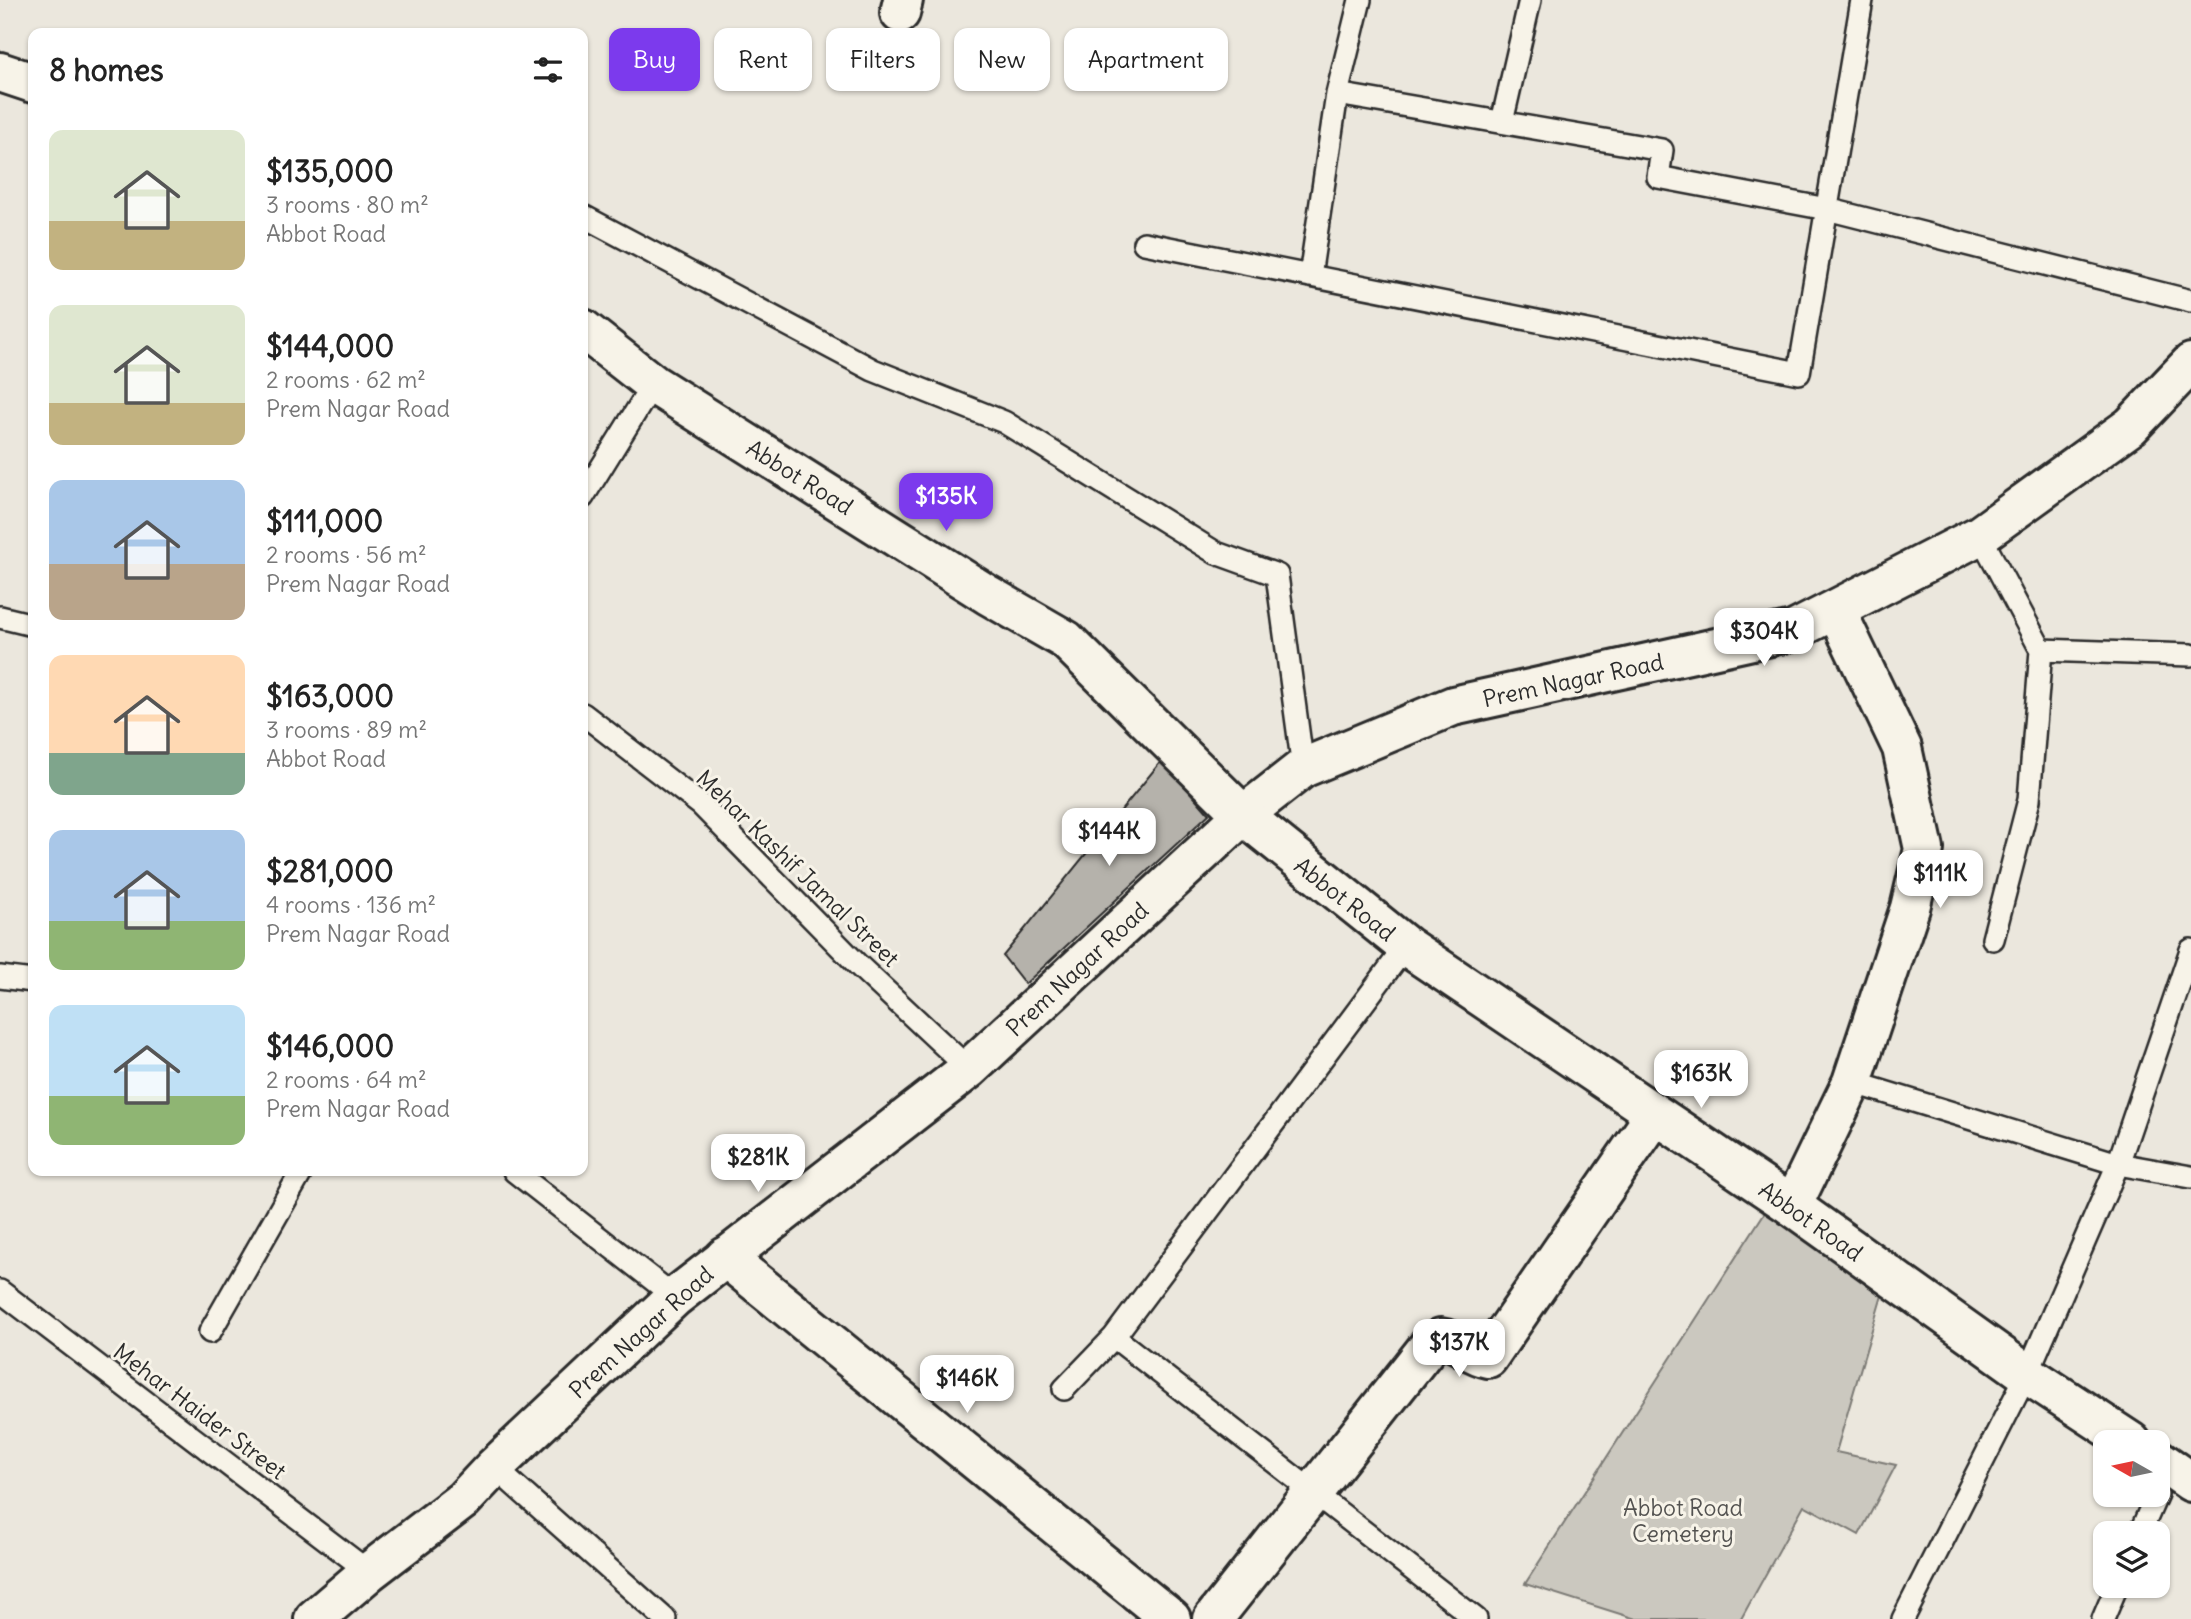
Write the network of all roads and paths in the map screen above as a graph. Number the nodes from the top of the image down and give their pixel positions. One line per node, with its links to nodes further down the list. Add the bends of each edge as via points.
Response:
1 (1360, 0): 6 (lane)
2 (1530, 0): 7 (lane)
3 (1862, 0): 8 (lane)
4 (0, 72): 5 (street)
5 (28, 81)
6 (1337, 94): 7 (lane); 11 (lane)
7 (1502, 122): 8 (lane, via 1662,150 1658,177)
8 (1827, 209): 11 (lane, via 1800,373); 12 (lane)
9 (588, 219): 24 (lane, via 873,370 1004,422 1216,553 1277,575)
10 (1144, 243): 11 (lane)
11 (1310, 276)
12 (2191, 301)
13 (588, 333): 15 (street, Abbot Road)
14 (2191, 363): 17 (street, Prem Nagar Road, via 2131,426)
15 (653, 384): 16 (lane); 25 (street, Abbot Road, via 1066,640)
16 (588, 489)
17 (1980, 536): 18 (street, Prem Nagar Road); 21 (lane)
18 (1836, 610): 24 (street, Prem Nagar Road, via 1793,631 1454,706); 32 (street, via 1902,748 1924,849 1910,908)
19 (0, 617): 20 (lane)
20 (28, 624)
21 (2041, 650): 22 (lane); 26 (lane, via 2029,800)
22 (2191, 655)
23 (588, 718): 31 (lane, Mehar Kashif Jamal Street, via 701,805 858,965)
24 (1303, 768): 25 (street, Prem Nagar Road)
25 (1243, 815): 27 (street, Abbot Road); 31 (street, Prem Nagar Road)
26 (1993, 939)
27 (1406, 946): 33 (street, Abbot Road); 43 (lane)
28 (2191, 950): 34 (lane)
29 (0, 976): 30 (lane)
30 (28, 980)
31 (969, 1069): 39 (street, Prem Nagar Road)
32 (1852, 1082): 34 (lane); 38 (street)
33 (1655, 1115): 38 (street, Abbot Road); 48 (street, via 1488,1358 1453,1339 1441,1338 1428,1347)
34 (2118, 1164): 37 (lane); 44 (lane)
35 (299, 1176): 42 (lane)
36 (520, 1176): 41 (lane)
37 (2191, 1177)
38 (1792, 1206): 44 (street, Abbot Road)
39 (725, 1257): 41 (street, Prem Nagar Road); 53 (street)
40 (0, 1292): 49 (lane, Mehar Haider Street)
41 (675, 1297): 47 (street, Prem Nagar Road)
42 (210, 1332)
43 (1114, 1337): 45 (lane); 48 (lane)
44 (2026, 1374): 46 (street, Abbot Road); 56 (lane)
45 (1064, 1389)
46 (2112, 1430)
47 (494, 1467): 49 (street, Prem Nagar Road, via 463,1500); 52 (lane)
48 (1315, 1493): 54 (street); 55 (lane)
49 (369, 1572): 51 (street, Prem Nagar Road)
50 (2113, 1598): 57 (lane)
51 (324, 1616)
52 (665, 1619)
53 (1171, 1619)
54 (1213, 1619)
55 (1476, 1619)
56 (1903, 1619)
57 (2103, 1619)

